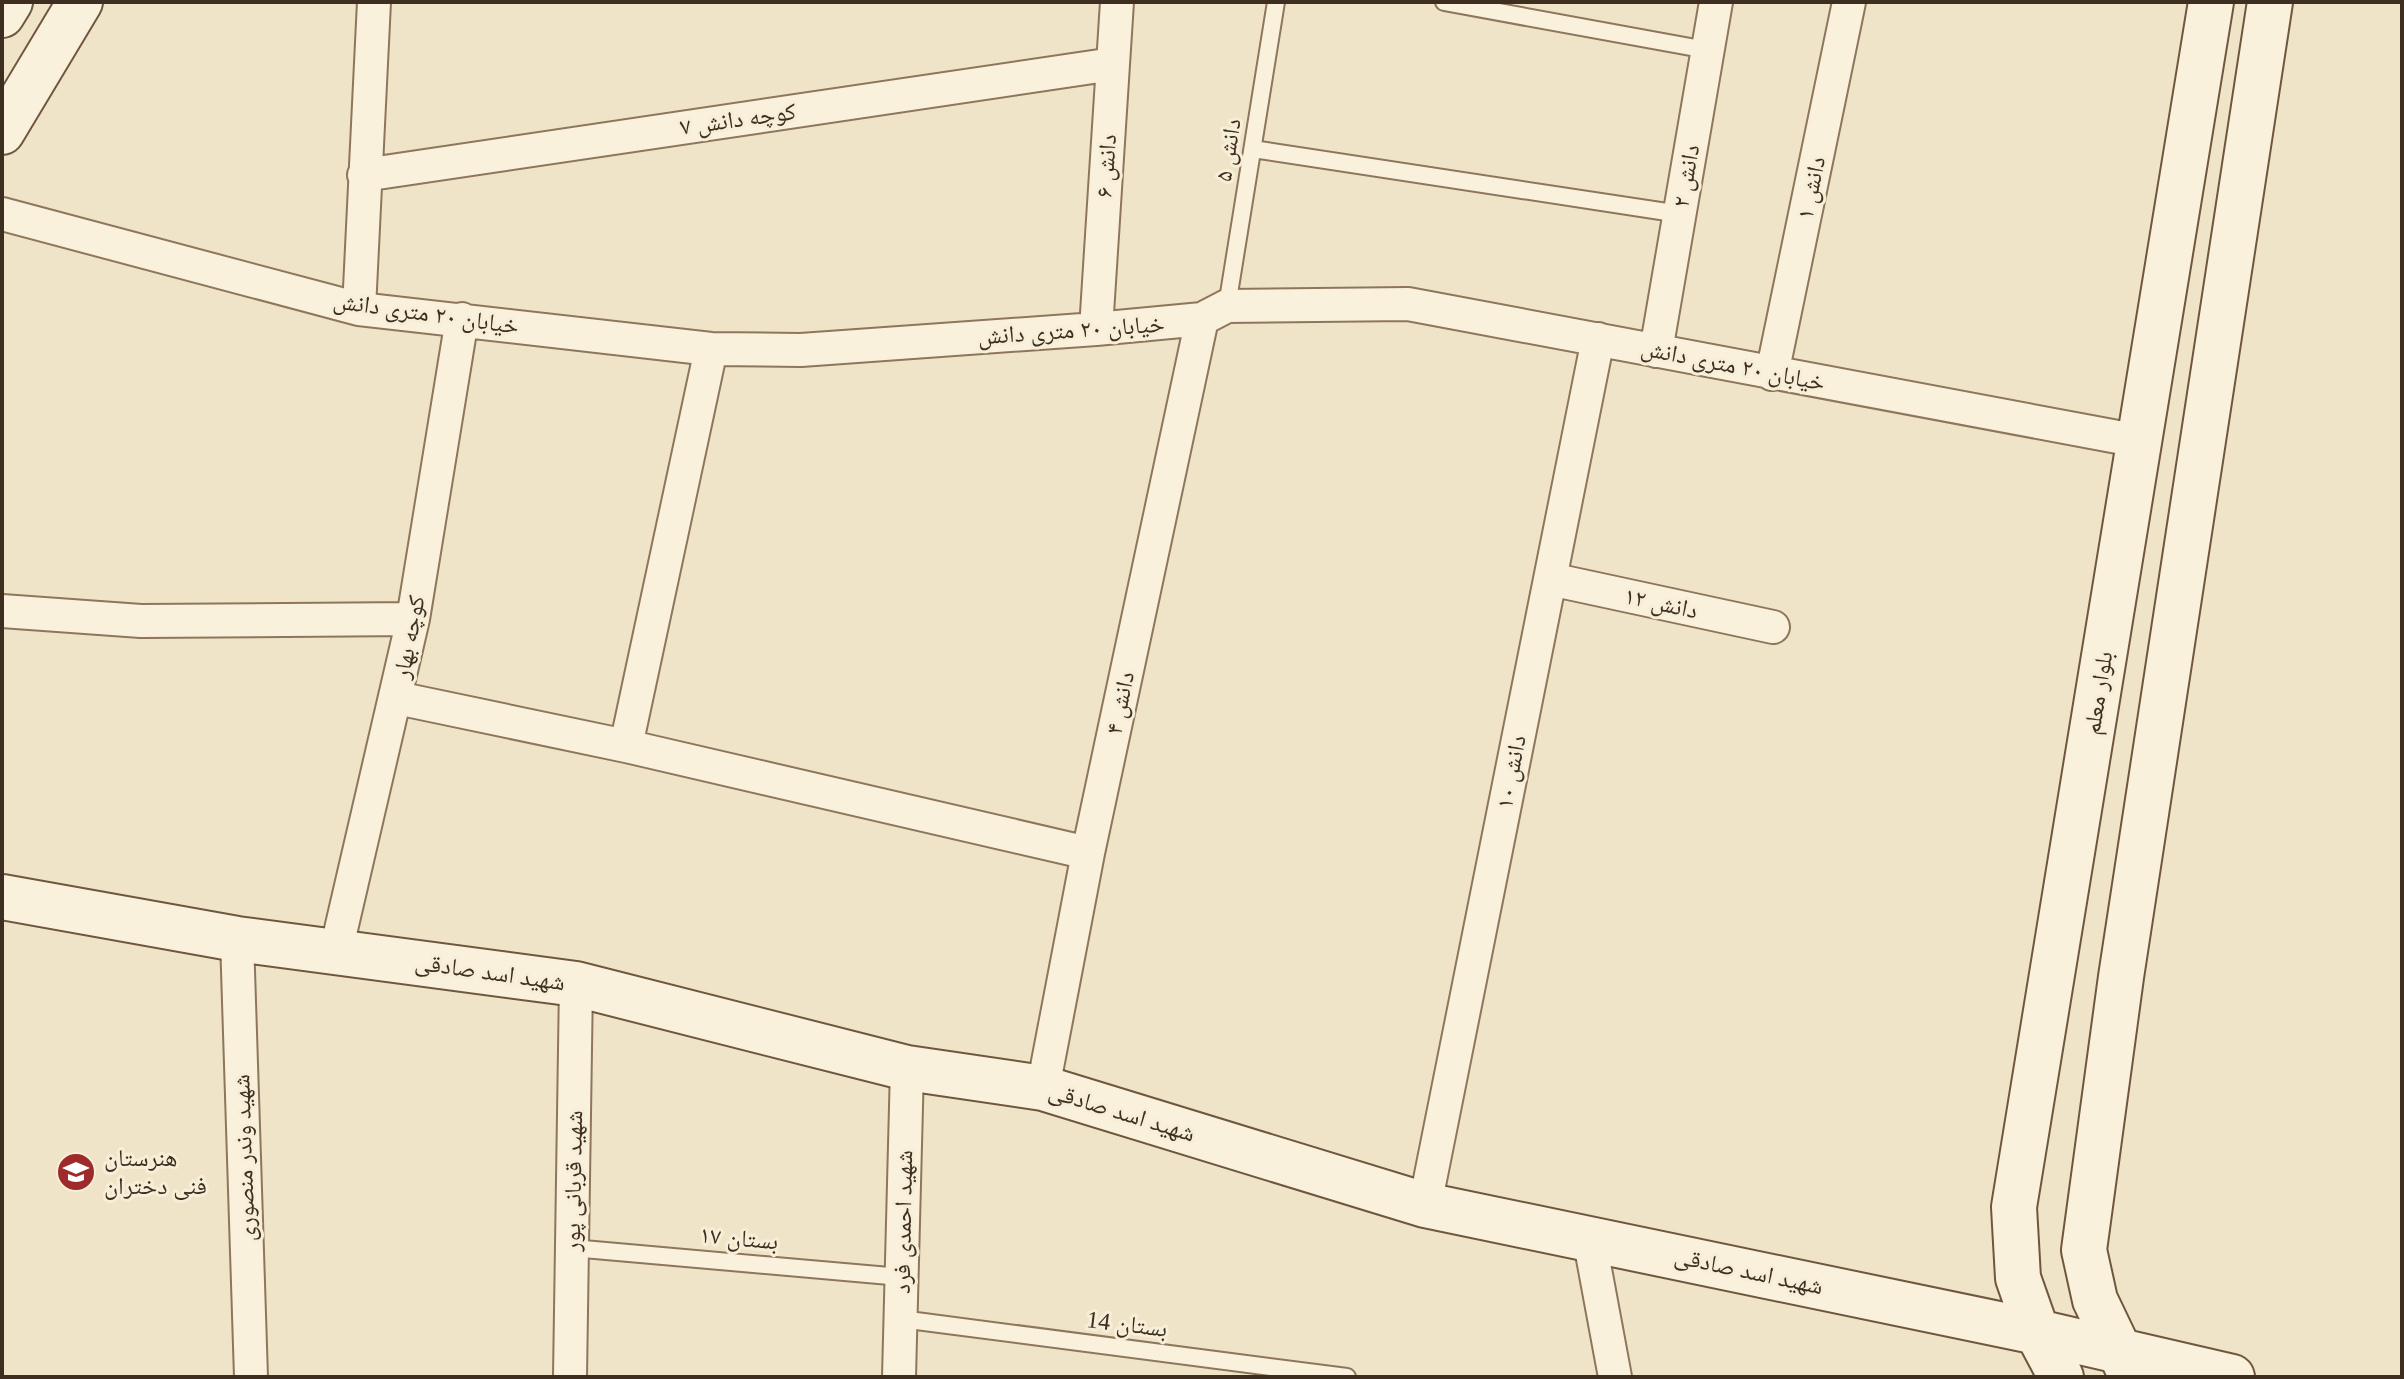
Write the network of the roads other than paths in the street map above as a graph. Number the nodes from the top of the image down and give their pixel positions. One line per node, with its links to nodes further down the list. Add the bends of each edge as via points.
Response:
1 (10, 2): 11 (main road)
2 (80, 2): 14 (main road)
3 (374, 2): 16 (street)
4 (1117, 2): 13 (street, دانش ۶)
5 (1276, 2): 15 (lane, دانش ۵)
6 (1444, 2): 12 (lane)
7 (1716, 2): 12 (street, دانش ۲)
8 (1849, 2): 26 (street, دانش ۱)
9 (2211, 2): 27 (main road, بلوار معلم)
10 (2270, 2): 47 (main road, via 2084,1250 2095,1300)
11 (2, 15)
12 (1707, 50): 18 (street, دانش ۲)
13 (1113, 64): 16 (street, کوچه دانش ۷); 22 (street, دانش ۶)
14 (2, 132)
15 (1253, 149): 18 (lane); 20 (lane, دانش ۵)
16 (364, 175): 19 (street)
17 (2, 214): 19 (street, خیابان ۲۰ متری دانش)
18 (1680, 214): 25 (street, دانش ۲)
19 (359, 309): 21 (street, خیابان ۲۰ متری دانش)
20 (1215, 313): 22 (street, خیابان ۲۰ متری دانش); 23 (street, خیابان ۲۰ متری دانش, via 1408,304); 34 (street, دانش ۴)
21 (462, 319): 24 (street, خیابان ۲۰ متری دانش); 30 (street, کوچه بهار)
22 (1096, 329): 24 (street, خیابان ۲۰ متری دانش, via 801,350)
23 (1598, 339): 25 (street, خیابان ۲۰ متری دانش); 28 (street, دانش ۱۰)
24 (711, 349): 33 (street)
25 (1656, 351): 26 (street, خیابان ۲۰ متری دانش)
26 (1772, 374): 27 (street, خیابان ۲۰ متری دانش)
27 (2139, 441): 46 (main road, بلوار معلم, via 2014,1207 2018,1278)
28 (1550, 579): 31 (street, دانش ۱۲); 41 (street, دانش ۱۰)
29 (2, 611): 30 (street, via 141,621)
30 (413, 619): 32 (street, کوچه بهار)
31 (1773, 627)
32 (397, 698): 33 (street); 37 (street, کوچه بهار)
33 (626, 746): 34 (street)
34 (1088, 853): 40 (street, دانش ۴)
35 (2, 897): 36 (main road, شهید اسد صادقی)
36 (237, 939): 37 (main road, شهید اسد صادقی); 48 (street, شهید وندر منصوری)
37 (336, 951): 38 (main road, شهید اسد صادقی)
38 (576, 984): 39 (main road, شهید اسد صادقی); 43 (street, شهید قربانی پور)
39 (907, 1068): 40 (main road, شهید اسد صادقی); 44 (street, شهید احمدی فرد)
40 (1043, 1088): 41 (main road, شهید اسد صادقی)
41 (1425, 1205): 42 (main road, شهید اسد صادقی)
42 (1589, 1237): 46 (main road, شهید اسد صادقی); 52 (street)
43 (572, 1248): 44 (lane, بستان ۱۷); 49 (street, شهید قربانی پور)
44 (901, 1277): 45 (street, شهید احمدی فرد)
45 (901, 1319): 50 (street, شهید احمدی فرد); 51 (lane, بستان 14)
46 (2037, 1332): 47 (main road, شهید اسد صادقی); 53 (main road, بلوار معلم)
47 (2125, 1365): 54 (main road, شهید اسد صادقی)
48 (251, 1377)
49 (570, 1377)
50 (899, 1377)
51 (1347, 1377)
52 (1615, 1377)
53 (2061, 1377)
54 (2232, 1377)

